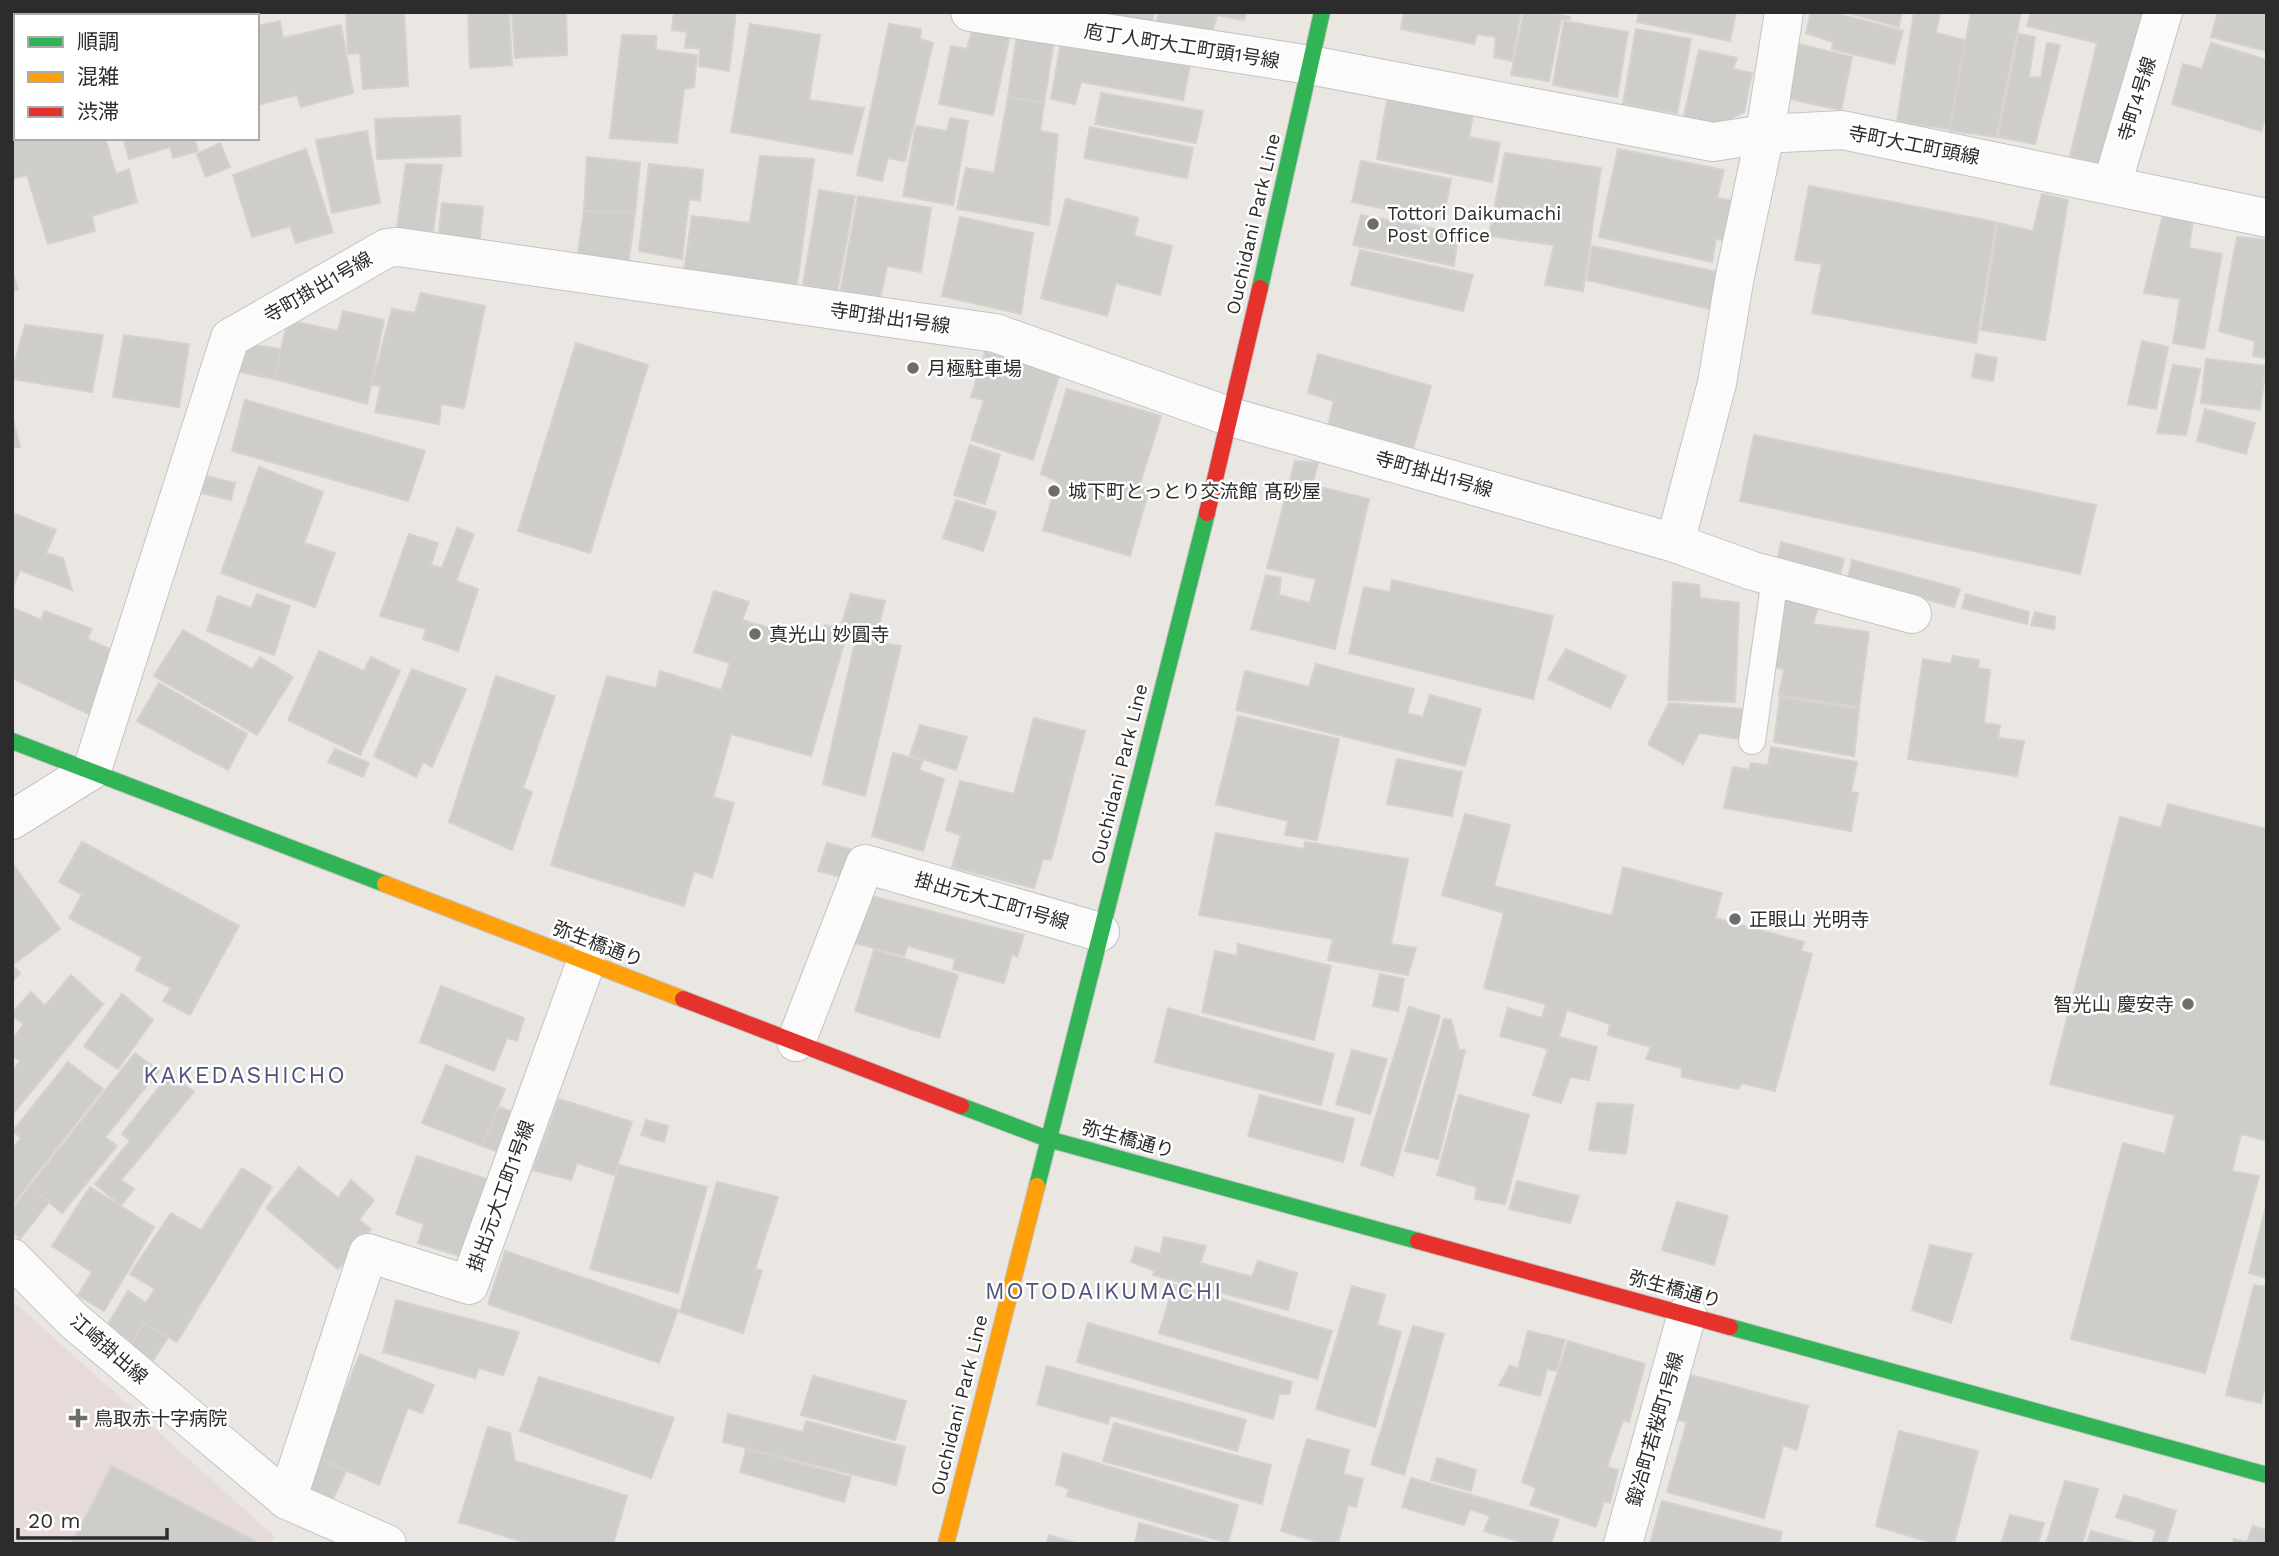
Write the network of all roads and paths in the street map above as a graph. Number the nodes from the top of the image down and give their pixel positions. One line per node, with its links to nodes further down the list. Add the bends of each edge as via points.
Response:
1 (970, 12): 5 (street, 庖丁人町大工町頭1号線)
2 (1322, 12): 5 (street, Ouchidani Park Line)
3 (1784, 12): 6 (street)
4 (2163, 12): 7 (street, 寺町4号線)
5 (1310, 65): 6 (street, 寺町大工町頭線, via 1713,142); 9 (street, Ouchidani Park Line)
6 (1765, 134): 7 (street, 寺町大工町頭線, via 1842,130); 10 (street, via 1717,383)
7 (2112, 185): 8 (street, 寺町大工町頭線)
8 (2267, 218)
9 (1231, 417): 10 (street, 寺町掛出1号線); 15 (street, 寺町掛出1号線, via 995,333 387,248 230,338); 17 (street, Ouchidani Park Line)
10 (1675, 544): 11 (street, 寺町掛出1号線)
11 (1775, 578): 12 (street, 寺町掛出1号線); 14 (lane)
12 (1912, 614)
13 (12, 741): 15 (street, 弥生橋通り)
14 (1752, 741)
15 (92, 770): 16 (street); 18 (street, 弥生橋通り)
16 (12, 820)
17 (1100, 932): 19 (street, 掛出元大工町1号線, via 865,864); 20 (street, Ouchidani Park Line)
18 (586, 962): 19 (street, 弥生橋通り); 24 (street, 掛出元大工町1号線, via 469,1284 369,1253)
19 (796, 1042): 20 (street, 弥生橋通り)
20 (1048, 1139): 22 (street, 弥生橋通り); 26 (street, Ouchidani Park Line)
21 (12, 1258): 24 (street, 江崎掛出線, via 74,1320)
22 (1687, 1314): 23 (street, 弥生橋通り); 27 (street, 鍛冶町若桜町1号線)
23 (2267, 1475)
24 (287, 1500): 25 (street, 江崎掛出線)
25 (387, 1544)
26 (946, 1544)
27 (1623, 1544)

